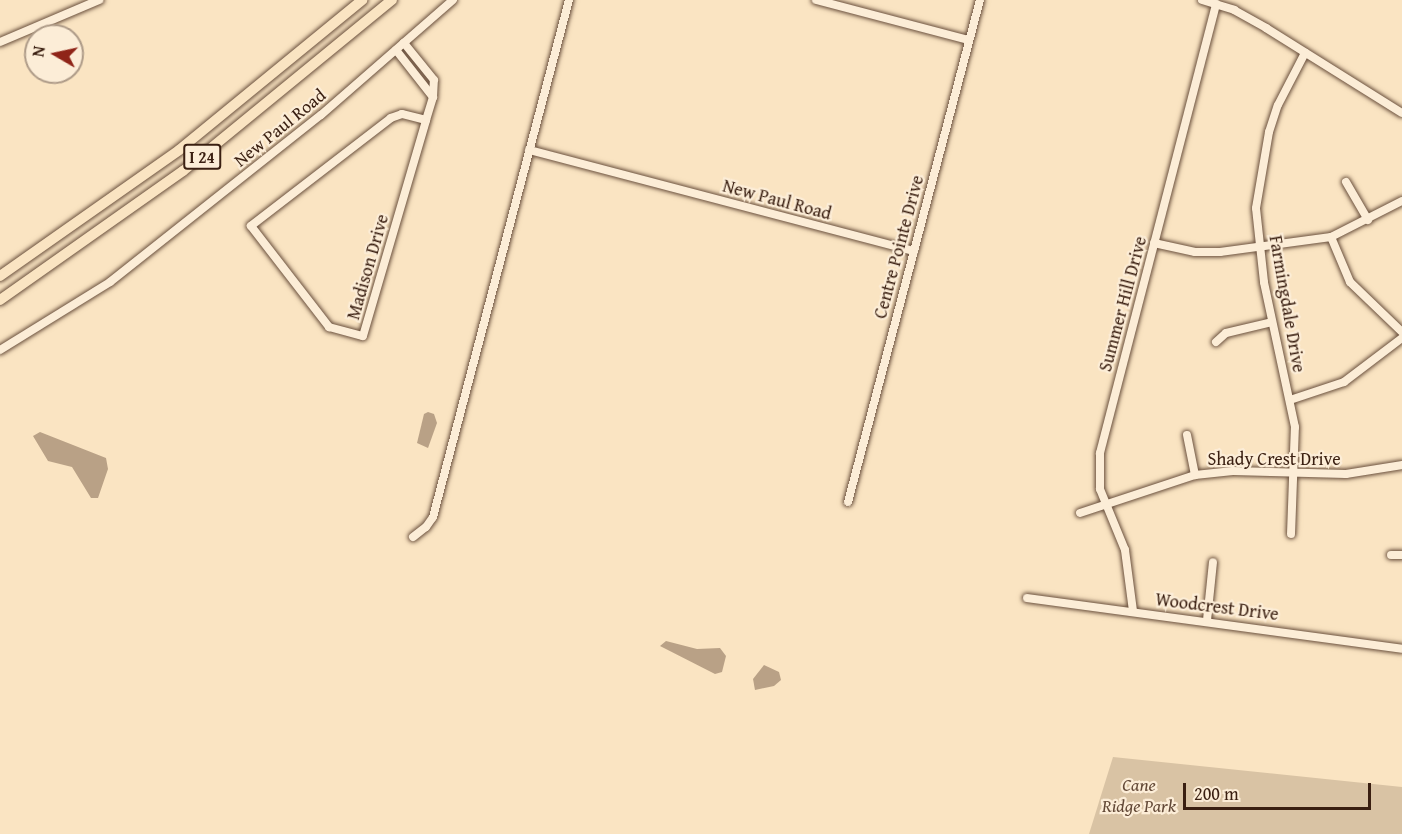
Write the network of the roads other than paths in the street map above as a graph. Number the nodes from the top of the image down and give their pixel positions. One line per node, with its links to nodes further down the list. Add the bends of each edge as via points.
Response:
1 (99, 0): 11 (street)
2 (362, 0): 28 (highway, I 24, via 179,150)
3 (392, 0): 29 (highway, I 24, via 183,171)
4 (453, 0): 12 (street, New Paul Road)
5 (569, 0): 20 (street)
6 (816, 0): 10 (street)
7 (980, 0): 10 (street, Centre Pointe Drive)
8 (1202, 0): 9 (street)
9 (1216, 4): 14 (street, via 1234,10); 25 (street, Summer Hill Drive)
10 (969, 40): 27 (street, Centre Pointe Drive)
11 (0, 42)
12 (404, 43): 13 (street, New Paul Road); 15 (street)
13 (396, 50): 16 (street); 34 (street, New Paul Road, via 296,135 101,289)
14 (1305, 53): 18 (street); 26 (street, Farmingdale Drive, via 1278,105 1261,162 1256,208)
15 (422, 64): 16 (street); 17 (street, via 435,83)
16 (414, 71): 17 (street)
17 (433, 97): 19 (street, Madison Drive)
18 (1402, 113)
19 (426, 120): 19 (street, Madison Drive, via 363,336 329,327 250,226 391,118 405,114)
20 (529, 150): 27 (street, New Paul Road); 44 (street, via 433,517 424,530)
21 (1346, 182): 23 (street)
22 (1402, 201): 23 (street)
23 (1368, 220): 24 (street)
24 (1331, 237): 26 (street); 31 (street, via 1350,282)
25 (1154, 243): 26 (street, via 1195,252); 41 (street, Summer Hill Drive, via 1100,453 1098,473)
26 (1260, 249): 30 (street, Farmingdale Drive)
27 (914, 252): 40 (street, Centre Pointe Drive)
28 (0, 276)
29 (0, 300)
30 (1272, 322): 33 (street, via 1226,333); 35 (street, Farmingdale Drive)
31 (1402, 332)
32 (1402, 338): 35 (street, via 1344,382)
33 (1216, 342)
34 (0, 350)
35 (1290, 400): 38 (street, Farmingdale Drive, via 1295,428)
36 (1186, 435): 39 (street)
37 (1402, 465): 38 (street, Shady Crest Drive, via 1346,474)
38 (1294, 473): 39 (street, Shady Crest Drive, via 1233,471); 43 (street, Farmingdale Drive)
39 (1195, 475): 41 (street, Shady Crest Drive)
40 (848, 502)
41 (1104, 502): 42 (street, Shady Crest Drive); 49 (street, Summer Hill Drive, via 1125,550)
42 (1080, 513)
43 (1291, 534)
44 (412, 537)
45 (1391, 555): 46 (street)
46 (1402, 555)
47 (1213, 562): 50 (street)
48 (1027, 598): 49 (street, Woodcrest Drive)
49 (1133, 611): 50 (street, Woodcrest Drive)
50 (1207, 620): 51 (street, Woodcrest Drive)
51 (1402, 649)

